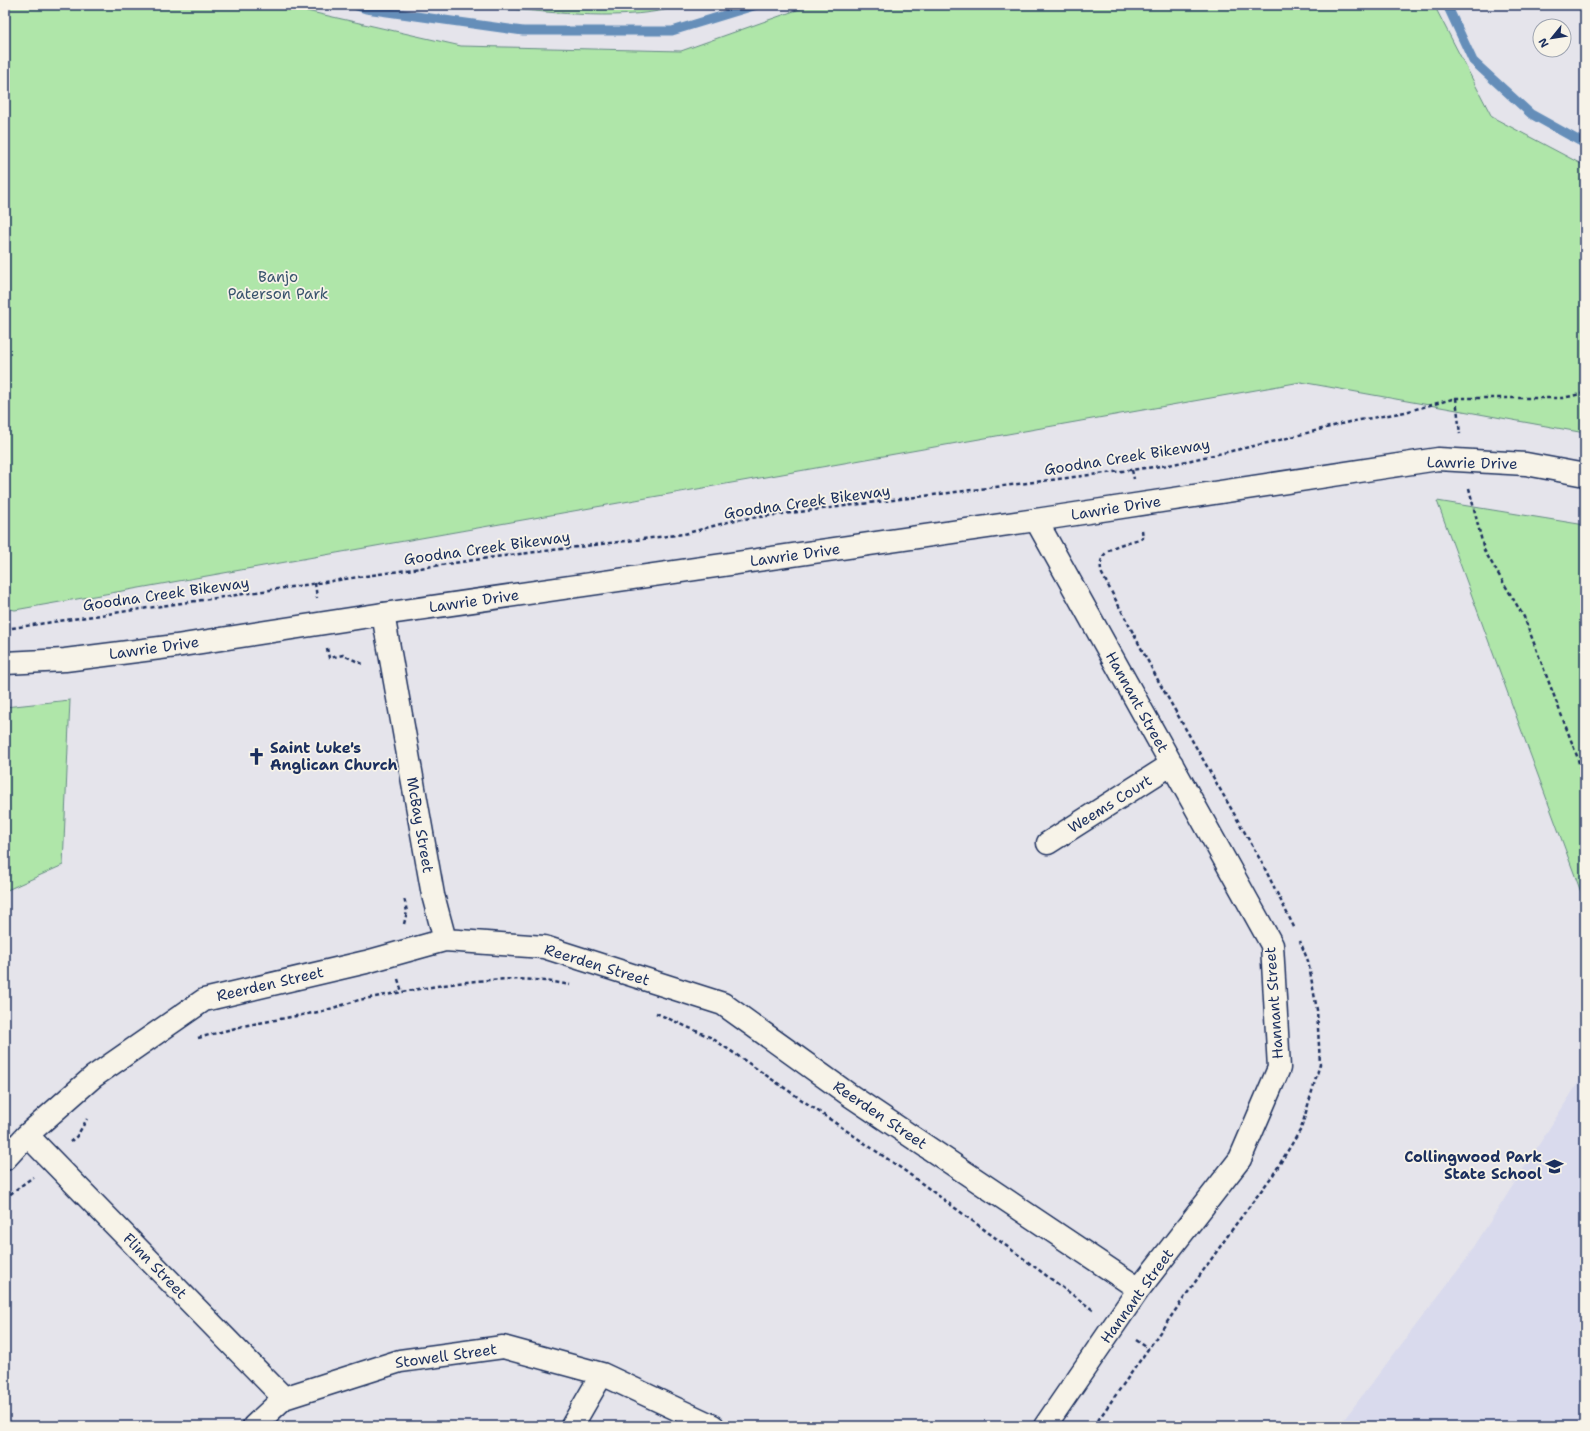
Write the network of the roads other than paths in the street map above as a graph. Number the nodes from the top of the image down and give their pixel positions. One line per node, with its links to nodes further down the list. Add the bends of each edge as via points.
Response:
1 (1585, 475): 2 (street, Lawrie Drive, via 1526,464 1438,459)
2 (1036, 520): 3 (street, Lawrie Drive); 5 (street, Hannant Street)
3 (383, 614): 4 (street, Lawrie Drive, via 176,646 65,660); 7 (street, McBay Street, via 433,895)
4 (5, 663)
5 (1172, 764): 6 (street, Weems Court); 10 (street, Hannant Street, via 1272,945 1279,1068 1240,1159)
6 (1048, 843)
7 (446, 940): 8 (street, Reerden Street, via 366,962 204,1000 93,1076); 10 (street, Reerden Street, via 544,947 723,1004 850,1096)
8 (27, 1135): 9 (street, Reerden Street); 12 (street, Flinn Street)
9 (5, 1159)
10 (1139, 1289): 16 (street, Hannant Street)
11 (602, 1374): 12 (street, Stowell Street, via 503,1347 400,1361); 14 (street); 15 (street, Stowell Street)
12 (284, 1398): 13 (street, Stowell Street)
13 (254, 1426)
14 (572, 1426)
15 (713, 1426)
16 (1045, 1426)

